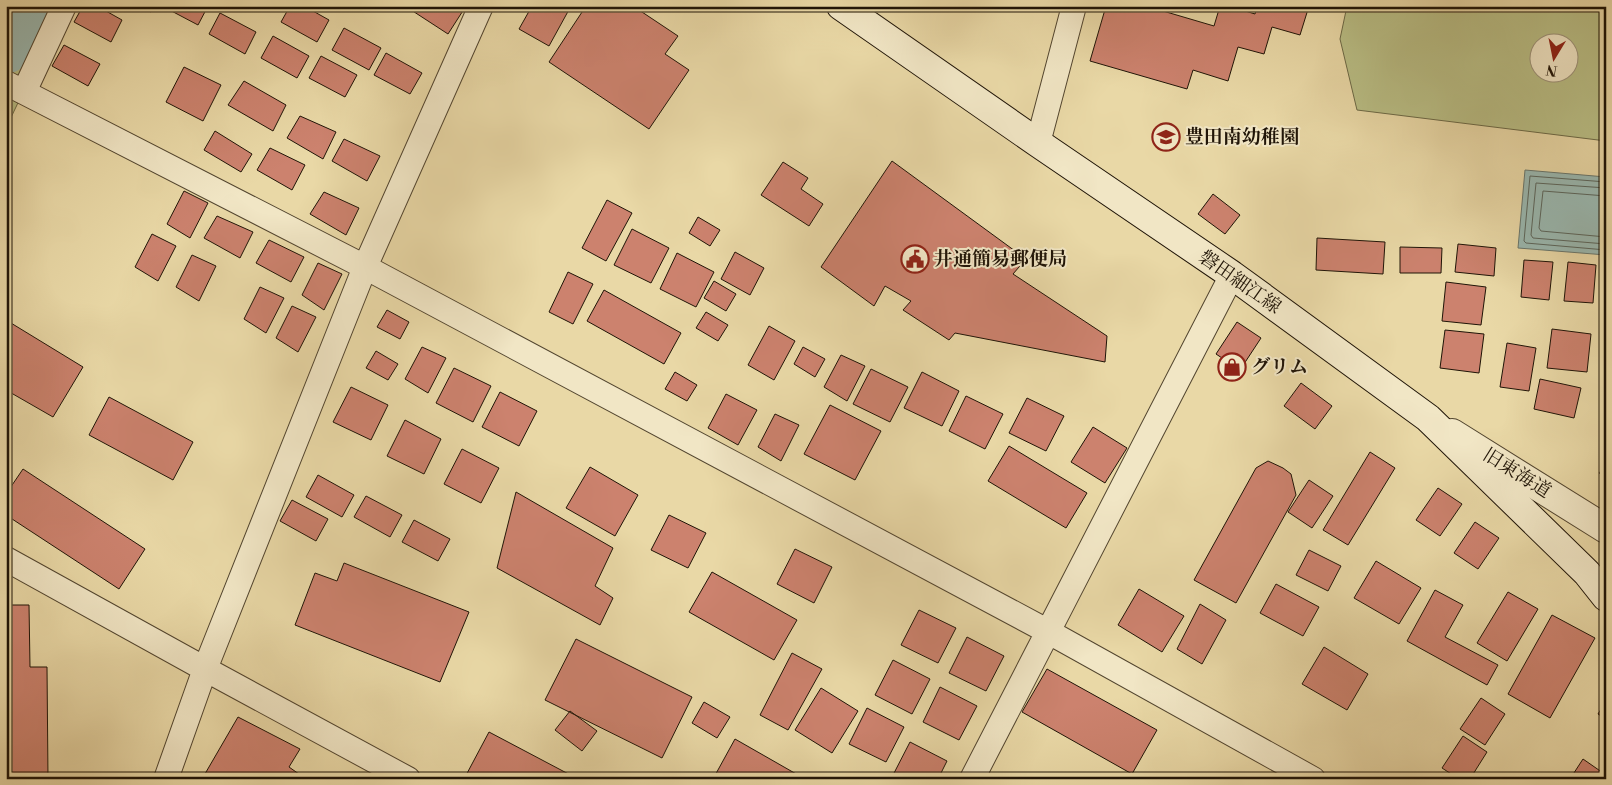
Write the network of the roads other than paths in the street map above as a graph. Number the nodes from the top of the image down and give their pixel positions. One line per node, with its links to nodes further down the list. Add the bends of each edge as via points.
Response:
1 (64, 6): 5 (street)
2 (481, 6): 7 (street)
3 (841, 6): 6 (main road, 磐田細江線)
4 (1074, 6): 6 (street)
5 (15, 87): 7 (street)
6 (1038, 144): 8 (main road, 磐田細江線)
7 (365, 267): 13 (street); 14 (street)
8 (1232, 275): 9 (main road, 磐田細江線); 13 (street)
9 (1428, 418): 10 (main road, 旧東海道); 12 (main road, 磐田細江線, via 1587,573)
10 (1606, 529)
11 (6, 559): 14 (street)
12 (1606, 597)
13 (1047, 631): 17 (street); 18 (street)
14 (205, 669): 15 (street); 16 (street)
15 (166, 779)
16 (408, 779)
17 (972, 779)
18 (1313, 779)

